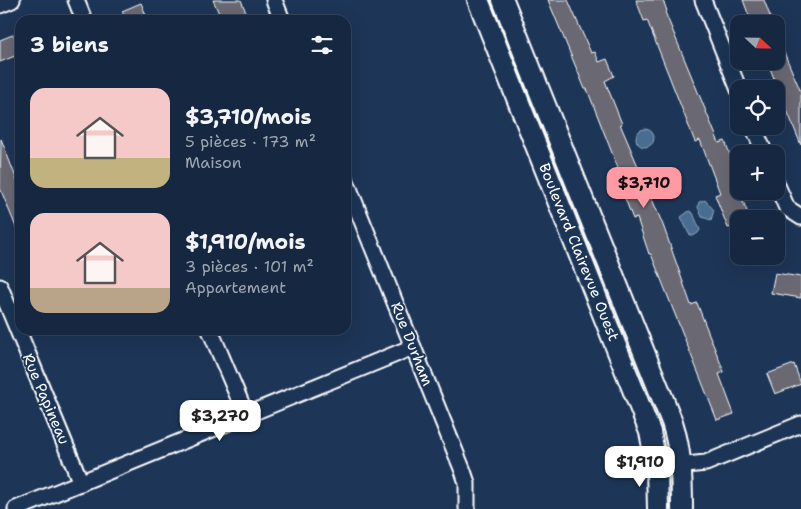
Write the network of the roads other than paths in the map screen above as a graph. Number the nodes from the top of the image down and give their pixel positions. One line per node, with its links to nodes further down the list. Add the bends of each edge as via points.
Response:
1 (12, 0): 7 (street)
2 (76, 0): 8 (street)
3 (274, 0): 9 (street)
4 (478, 0): 22 (street, Boulevard Clairevue Ouest, via 643,412 654,444)
5 (503, 0): 21 (street, Boulevard Clairevue Ouest, via 672,422)
6 (703, 0): 10 (street)
7 (0, 5)
8 (82, 15)
9 (280, 15)
10 (735, 80)
11 (351, 192): 18 (street, Rue Durham)
12 (783, 200): 13 (street, via 787,208)
13 (801, 218)
14 (0, 287): 15 (street, Rue Papineau)
15 (15, 323)
16 (20, 335): 23 (street, Rue Papineau)
17 (212, 335): 19 (street)
18 (413, 347): 19 (street); 25 (street, Rue Durham, via 466,477)
19 (246, 415): 23 (street)
20 (801, 424): 21 (street, via 706,463)
21 (681, 467): 22 (street); 27 (street, Boulevard Clairevue Ouest)
22 (657, 468): 26 (street, Boulevard Clairevue Ouest)
23 (81, 483): 24 (street)
24 (16, 509)
25 (467, 509)
26 (658, 509)
27 (682, 509)

